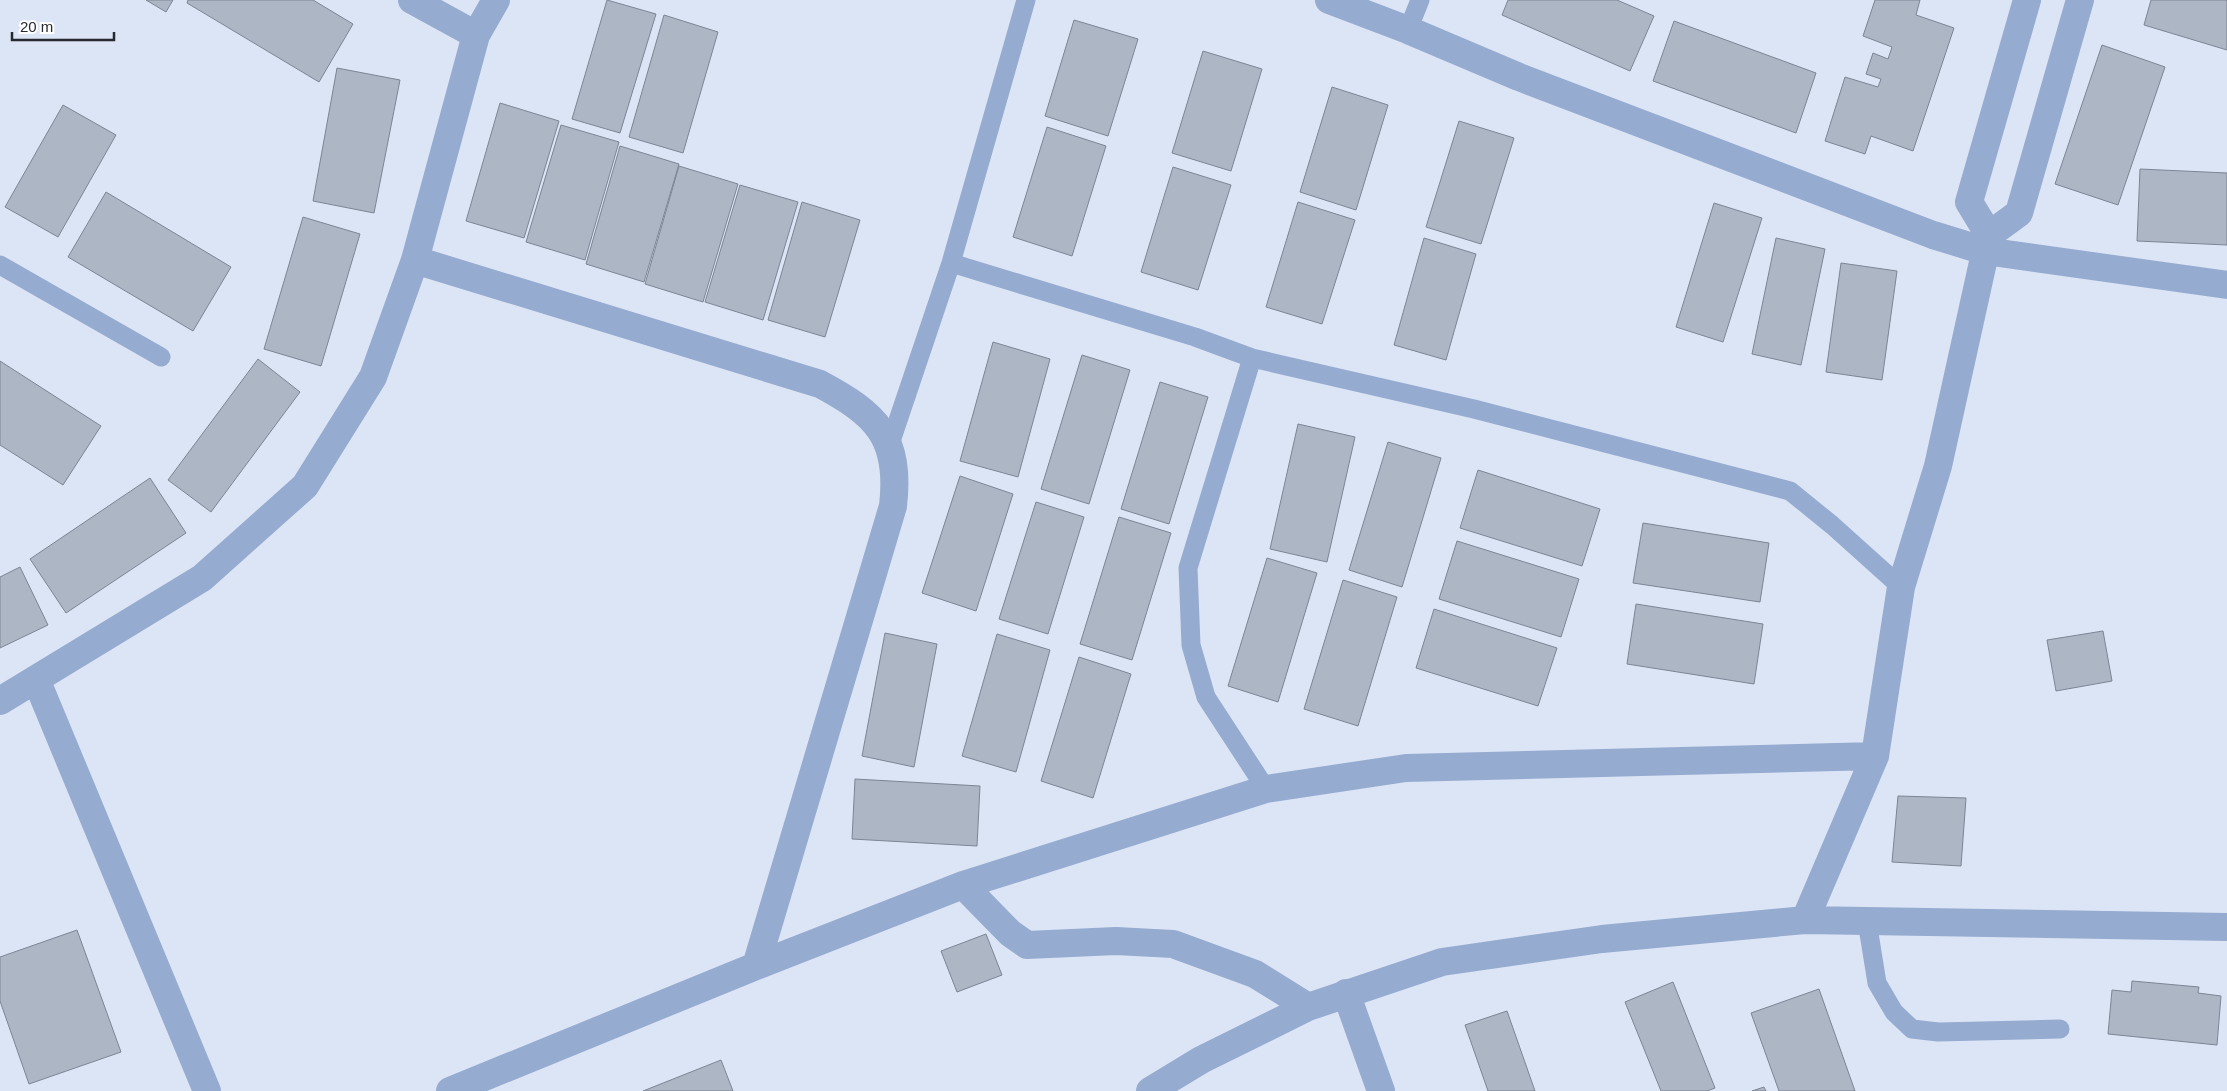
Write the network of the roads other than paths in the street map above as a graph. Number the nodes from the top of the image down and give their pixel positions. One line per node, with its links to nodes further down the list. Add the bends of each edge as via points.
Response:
1 (412, 0): 9 (street)
2 (496, 0): 9 (street)
3 (1026, 0): 12 (lane)
4 (1329, 0): 8 (street)
5 (1420, 0): 8 (lane)
6 (2027, 0): 10 (street, via 1969,202)
7 (2080, 0): 10 (street, via 2019,214)
8 (1408, 30): 10 (street, via 1933,236)
9 (476, 34): 11 (street)
10 (1987, 243): 14 (street); 18 (street, via 1938,466)
11 (415, 260): 17 (street, via 820,384 850,400 874,421); 19 (street, via 373,377 305,486 202,578)
12 (951, 263): 16 (lane, via 1195,337); 17 (lane)
13 (0, 265): 15 (lane)
14 (2227, 285)
15 (161, 357)
16 (1252, 358): 18 (lane, via 1474,409 1790,491); 22 (lane, via 1188,568 1191,645 1206,697)
17 (889, 447): 27 (street, via 896,481 893,506)
18 (1901, 588): 21 (street)
19 (36, 679): 20 (street); 31 (street)
20 (0, 701)
21 (1875, 756): 22 (street, via 1406,768); 24 (street)
22 (1266, 788): 23 (street)
23 (963, 885): 27 (street); 29 (street, via 1010,933 1027,945 1116,941 1173,944 1255,974)
24 (1805, 920): 25 (street); 28 (street, via 1602,939 1442,962)
25 (1867, 921): 26 (street); 30 (lane, via 1877,982 1894,1012 1912,1029 1938,1032)
26 (2227, 927)
27 (756, 966): 32 (street)
28 (1346, 993): 29 (street); 34 (street)
29 (1308, 1007): 33 (street, via 1201,1060)
30 (2060, 1029)
31 (207, 1091)
32 (450, 1091)
33 (1150, 1091)
34 (1381, 1091)

